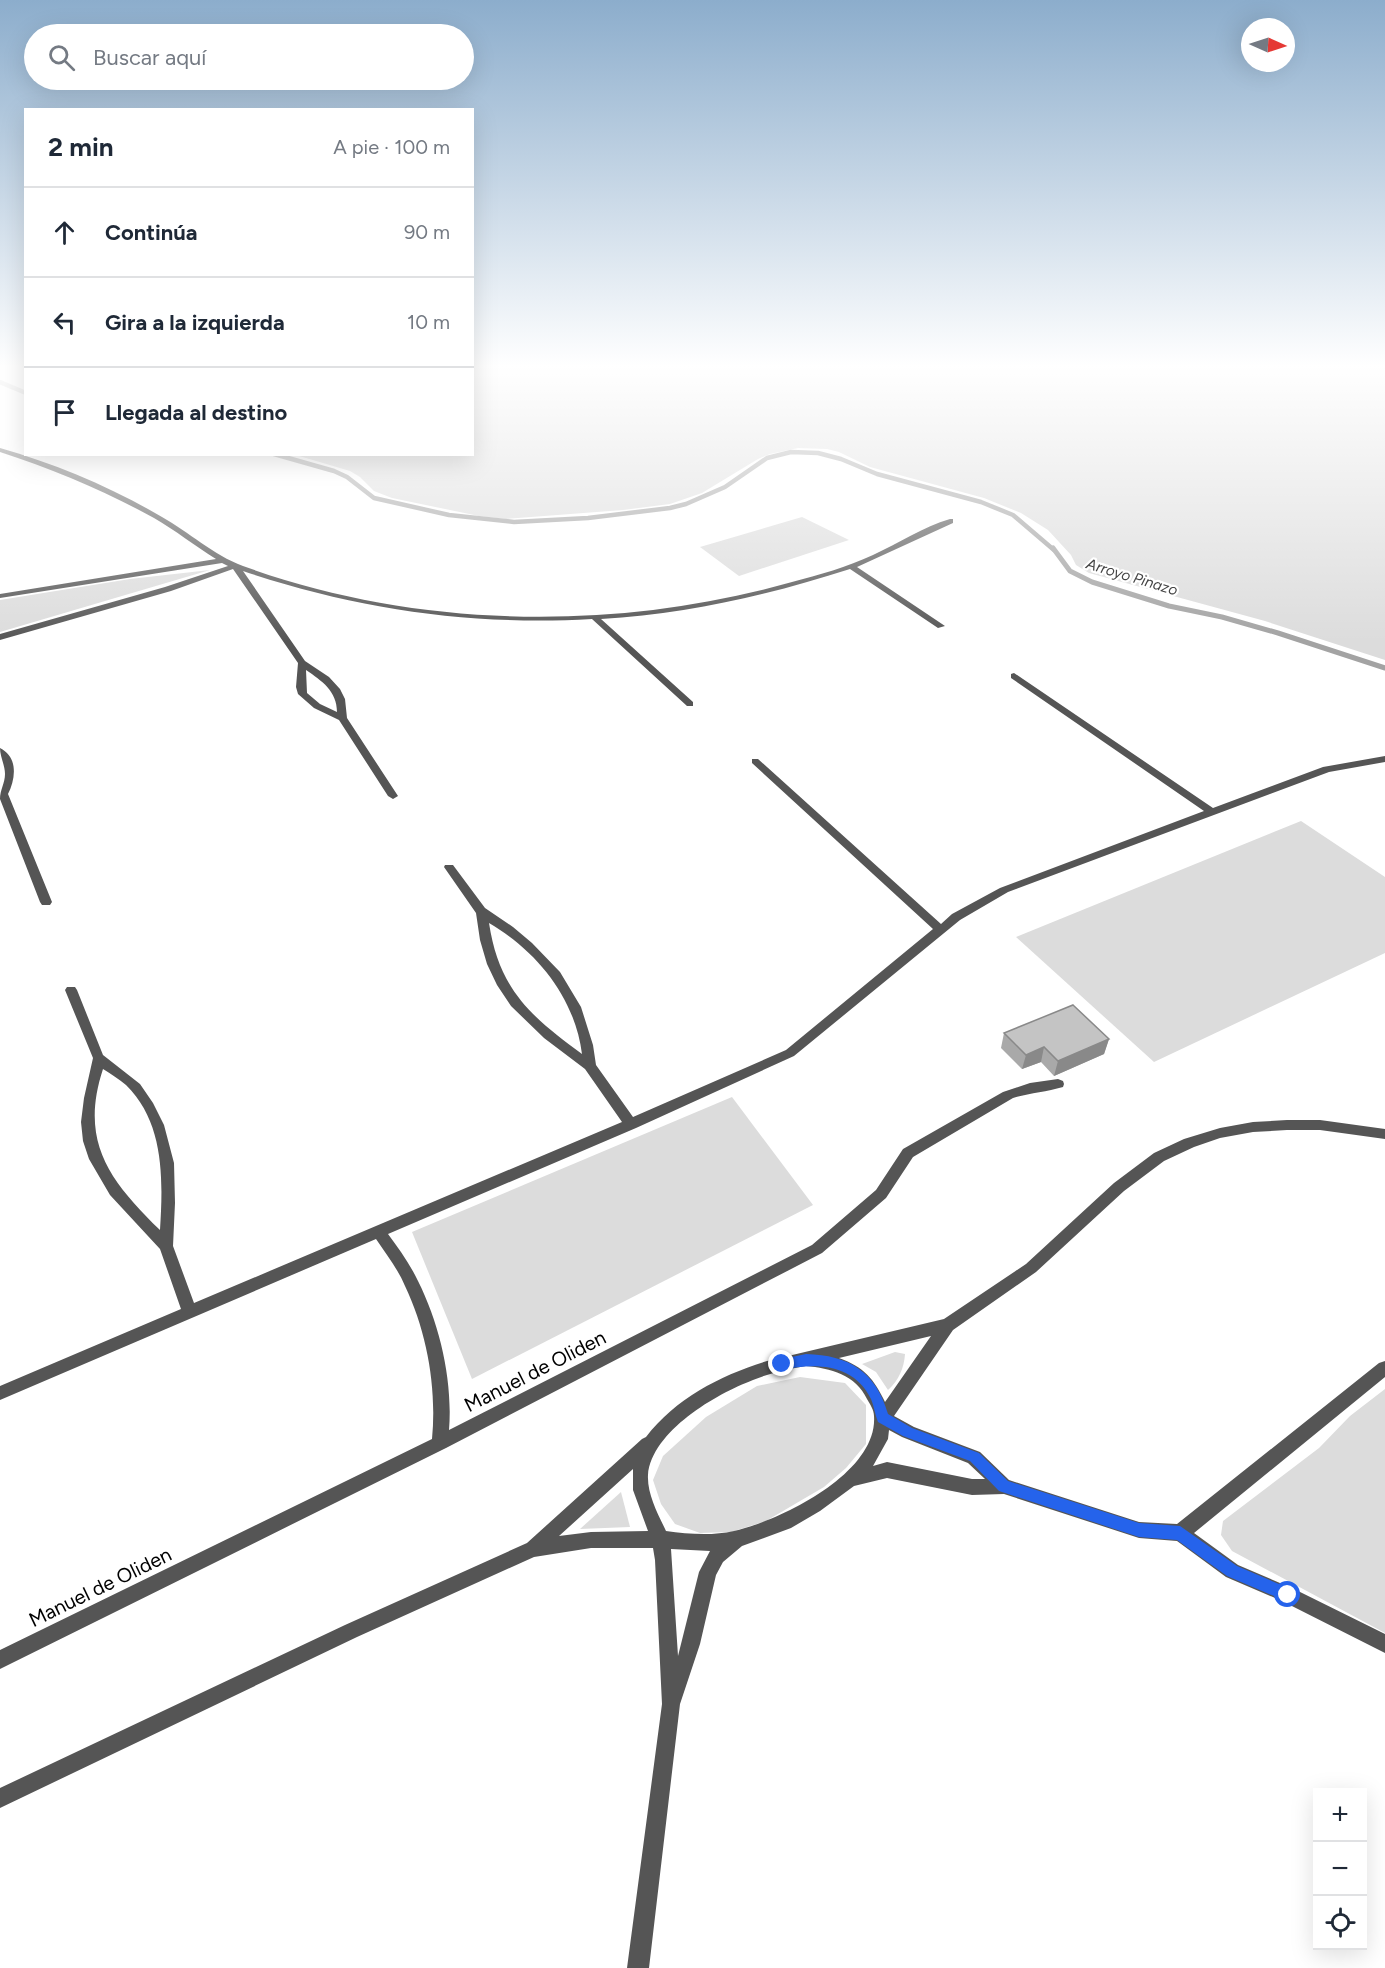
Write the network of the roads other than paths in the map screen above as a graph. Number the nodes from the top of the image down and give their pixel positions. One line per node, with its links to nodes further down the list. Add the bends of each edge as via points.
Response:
1 (23, 458): 3 (street, via 115,495)
2 (950, 521): 5 (street)
3 (225, 560): 4 (street); 6 (street)
4 (235, 566): 7 (street, via 322,593 385,607 497,617); 9 (street); 10 (street)
5 (852, 567): 7 (street, via 715,604); 8 (street)
6 (0, 596)
7 (593, 616): 12 (street)
8 (941, 626)
9 (0, 637)
10 (302, 663): 13 (street, via 336,688 342,699); 13 (street, via 303,694)
11 (1014, 676): 19 (street)
12 (690, 704)
13 (342, 718): 18 (street)
14 (0, 751): 17 (street, via 12,777)
15 (1385, 759): 19 (street, via 1327,769)
16 (755, 761): 23 (street)
17 (2, 794): 21 (street)
18 (393, 796)
19 (1210, 811): 23 (street, via 1004,890)
20 (449, 867): 22 (street)
21 (46, 902)
22 (482, 912): 26 (street, via 525,942 566,987 588,1039); 26 (street, via 484,939 493,970 511,999 534,1023)
23 (941, 930): 28 (street, via 790,1053)
24 (71, 990): 25 (street)
25 (99, 1058): 31 (street, via 134,1085 163,1139 169,1173); 31 (street, via 88,1123 93,1154 108,1184)
26 (590, 1066): 28 (street)
27 (1058, 1084): 39 (street, Manuel de Oliden, via 1008,1095 908,1153 881,1194 817,1249)
28 (631, 1124): 30 (street)
29 (1385, 1134): 33 (street, via 1322,1126 1279,1126 1191,1141 1134,1175 1032,1268)
30 (379, 1231): 32 (street); 39 (street, via 413,1285 434,1350 443,1426)
31 (166, 1246): 32 (street)
32 (189, 1311): 36 (street)
33 (948, 1325): 34 (street); 37 (street)
34 (806, 1359): 37 (street, via 841,1365 859,1375 876,1396); 38 (street, via 743,1376 708,1393)
35 (1385, 1368): 42 (street)
36 (0, 1393)
37 (883, 1418): 40 (street, via 881,1435 869,1459); 41 (street, via 908,1432 974,1457)
38 (653, 1440): 43 (street, via 644,1457 640,1481); 45 (street)
39 (440, 1443): 47 (street, Manuel de Oliden)
40 (851, 1479): 41 (street, via 887,1470 972,1487); 44 (street, via 821,1504 783,1524)
41 (1004, 1486): 42 (street, via 1139,1530)
42 (1180, 1533): 46 (street, via 1232,1571)
43 (660, 1539): 44 (street, via 706,1544); 45 (street, via 591,1540); 48 (street)
44 (736, 1540): 48 (street, via 717,1556 708,1572 691,1644)
45 (533, 1549): 49 (street)
46 (1385, 1644)
47 (0, 1660)
48 (671, 1704): 50 (street)
49 (0, 1798)
50 (638, 1968)

